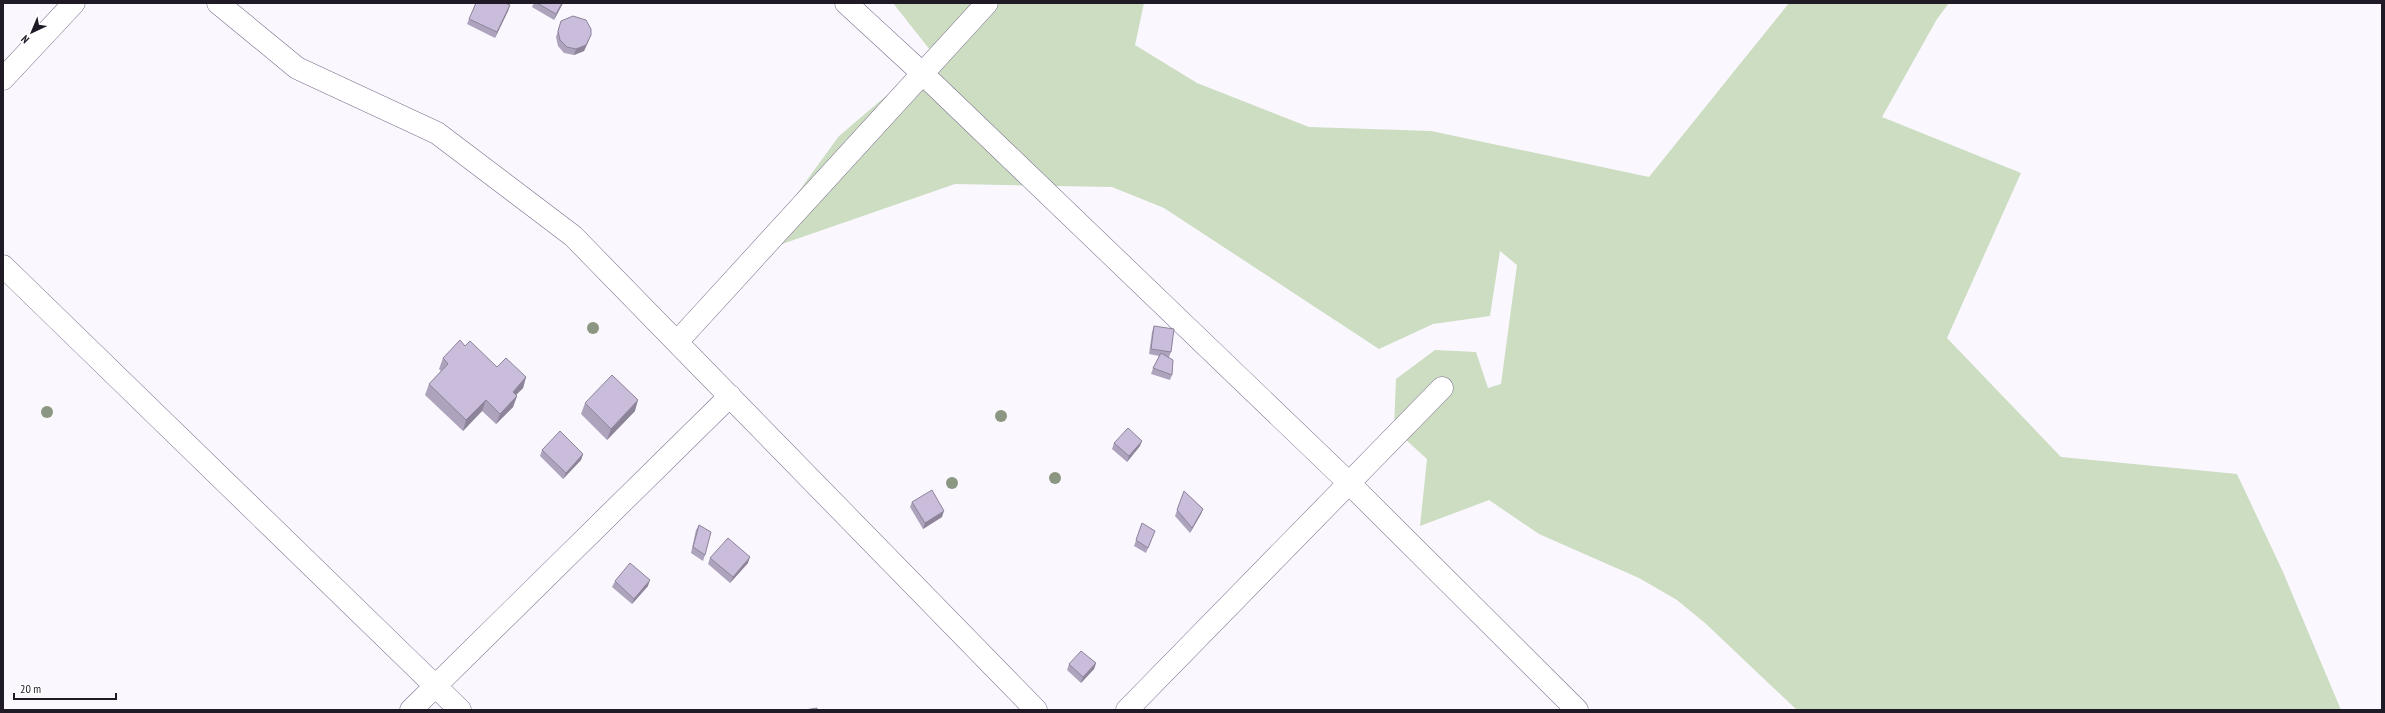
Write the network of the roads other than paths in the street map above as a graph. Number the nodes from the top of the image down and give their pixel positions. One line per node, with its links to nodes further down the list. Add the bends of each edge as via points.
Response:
1 (74, 3): 6 (street)
2 (218, 3): 8 (street, via 297,68 437,133 573,236)
3 (846, 3): 5 (street)
4 (987, 3): 5 (street)
5 (923, 74): 8 (street); 11 (street)
6 (3, 79)
7 (3, 266): 12 (street)
8 (677, 342): 10 (street)
9 (1442, 388): 11 (street)
10 (730, 396): 12 (street); 15 (street)
11 (1349, 482): 16 (street); 17 (street)
12 (436, 685): 13 (street); 14 (street)
13 (411, 710)
14 (460, 710)
15 (1036, 710)
16 (1127, 710)
17 (1577, 710)

